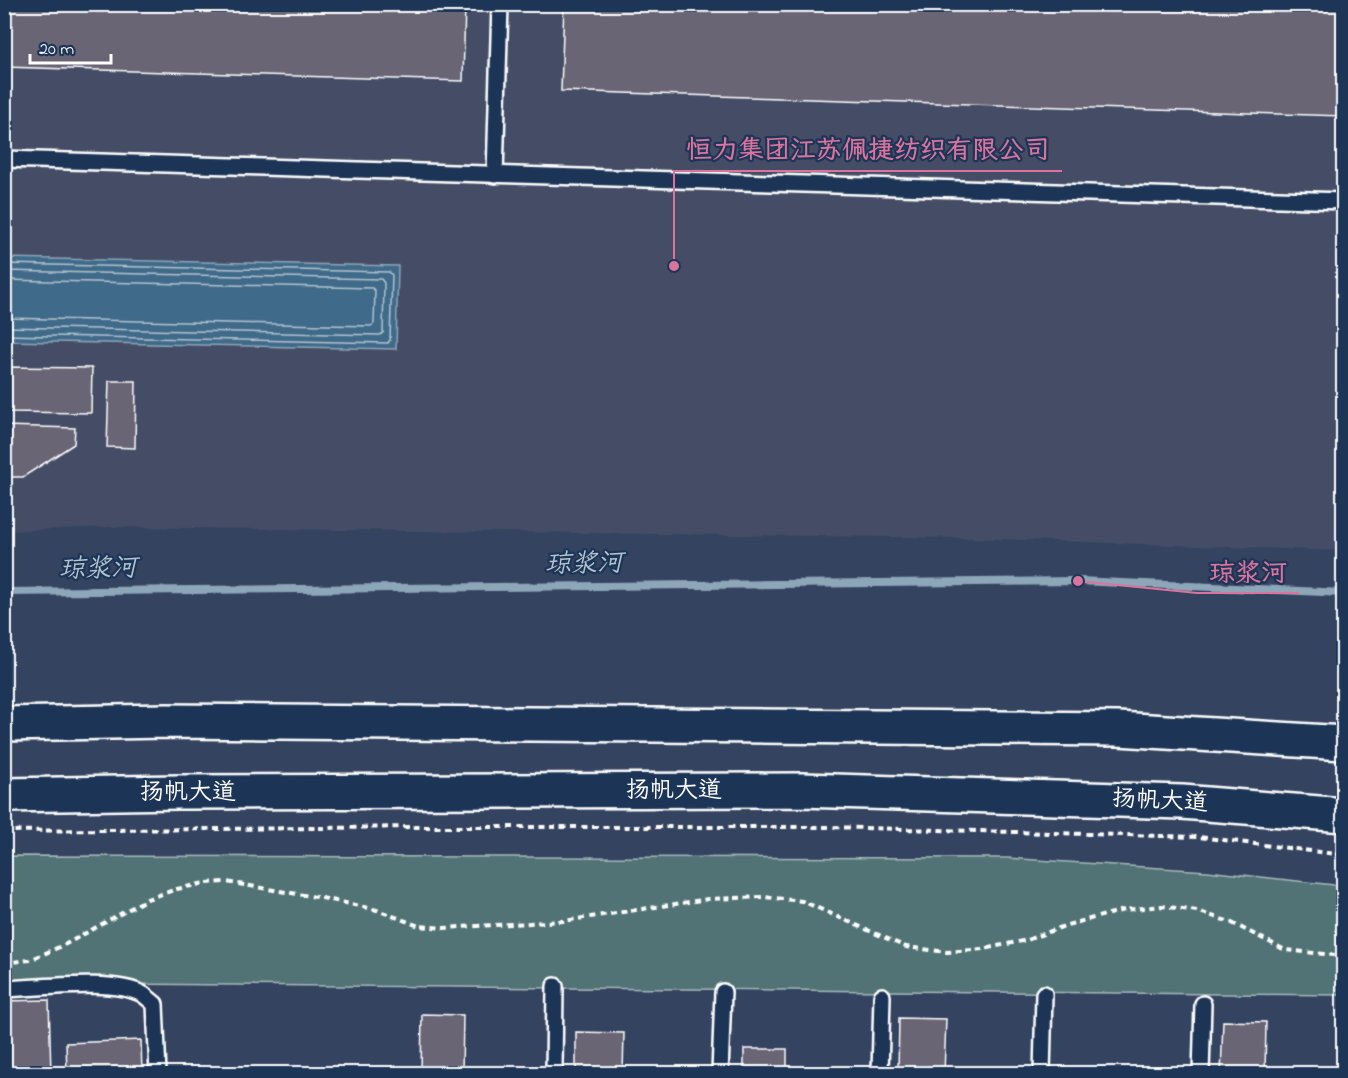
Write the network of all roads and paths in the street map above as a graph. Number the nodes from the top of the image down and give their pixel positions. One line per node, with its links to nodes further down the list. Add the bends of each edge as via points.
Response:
1 (500, 4): 3 (lane)
2 (4, 159): 3 (lane)
3 (495, 175): 4 (lane)
4 (1344, 201)
5 (4, 724): 6 (main road, via 177,721 1118,729)
6 (1344, 743)
7 (4, 795): 8 (main road, 扬帆大道, via 802,790 1182,802)
8 (1344, 815)
9 (4, 831): 10 (path, via 828,827 1199,837)
10 (1344, 855)
11 (1344, 956): 12 (path, via 1285,950 1230,922 1197,911 1162,906 1124,910 983,950 947,952 906,947 802,901 765,897 708,899 564,921 443,928 419,926 377,910 322,898 226,882 195,885 147,899 66,944 30,960)
12 (4, 963)
13 (555, 986): 20 (lane)
14 (4, 988): 19 (lane, via 106,986 143,995 155,1004)
15 (723, 992): 21 (lane)
16 (1044, 994): 23 (lane)
17 (882, 996): 22 (lane)
18 (1203, 1004): 24 (lane)
19 (158, 1074)
20 (554, 1074)
21 (720, 1074)
22 (880, 1074)
23 (1042, 1074)
24 (1201, 1074)

